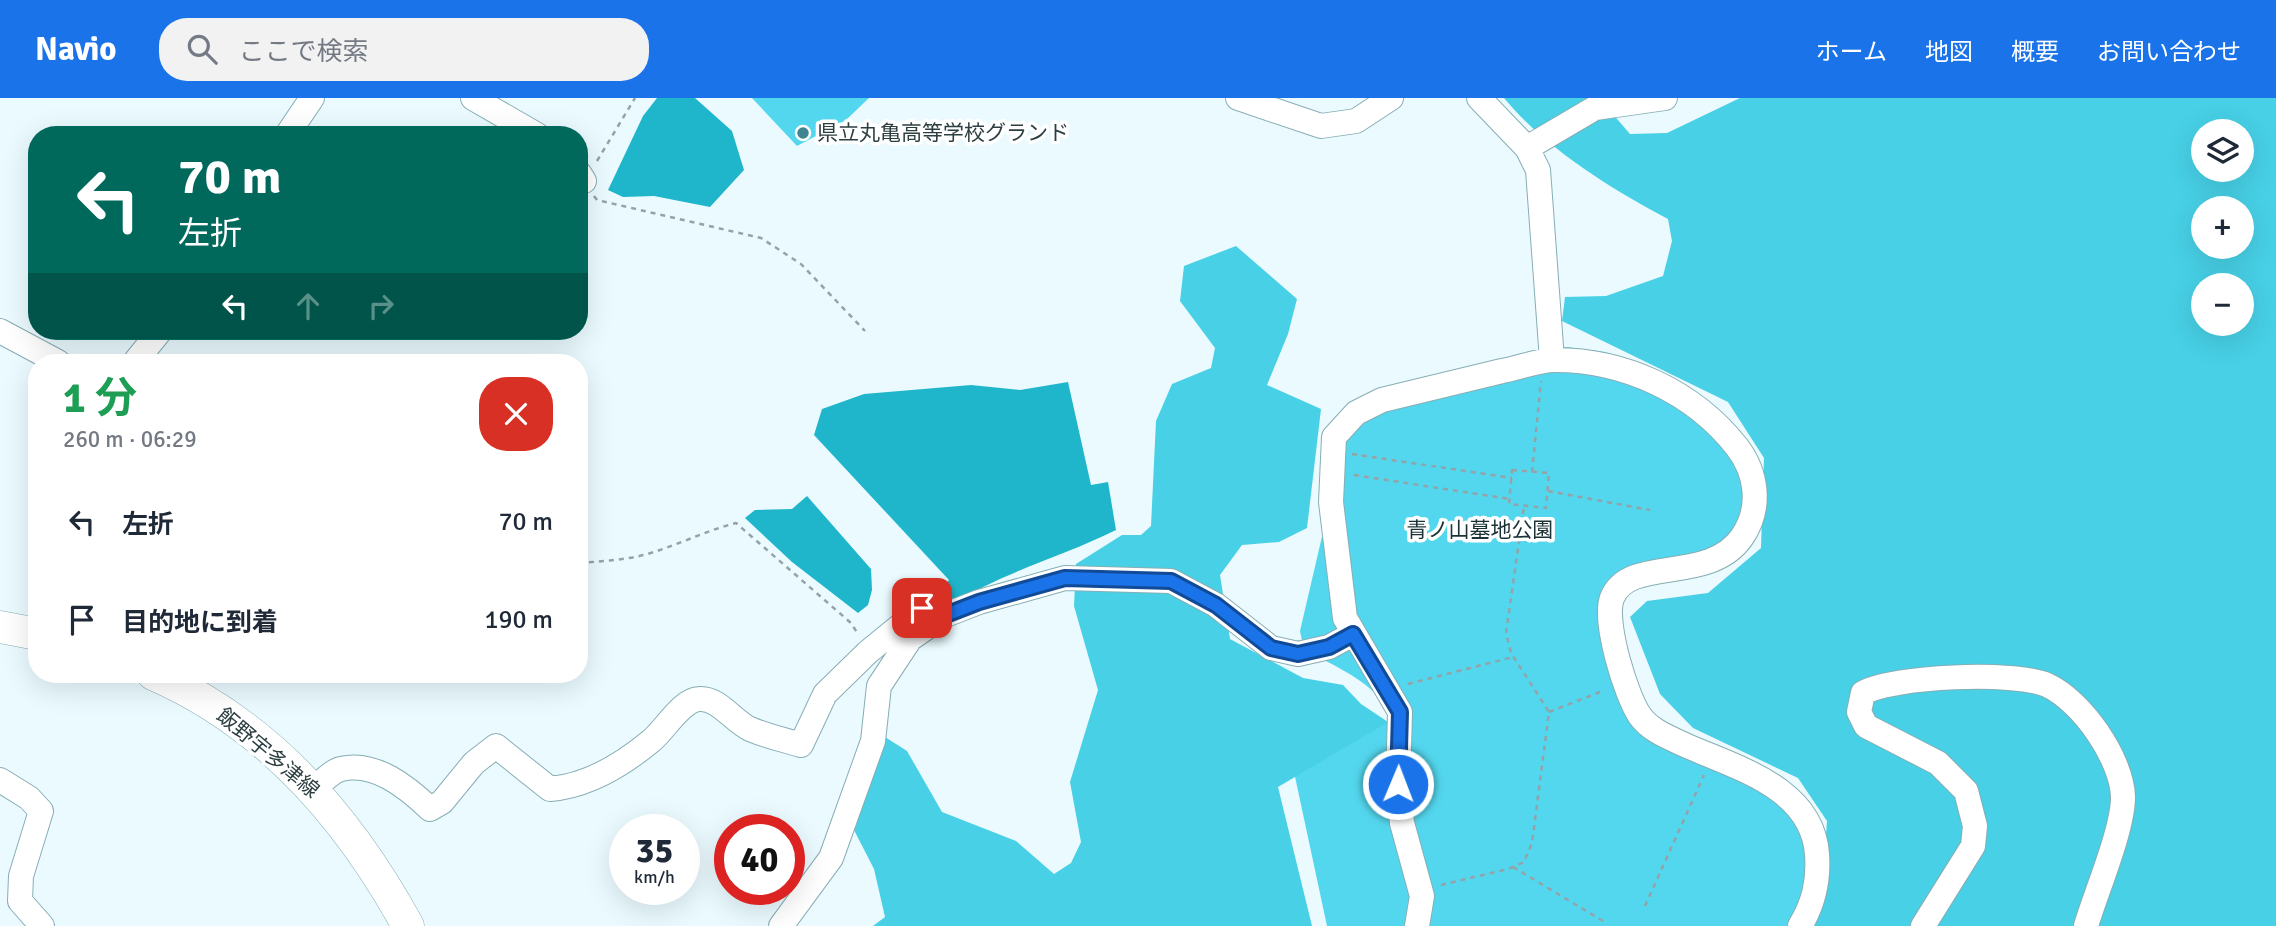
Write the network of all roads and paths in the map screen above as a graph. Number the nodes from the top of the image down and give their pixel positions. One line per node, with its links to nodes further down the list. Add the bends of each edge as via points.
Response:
1 (312, 98): 8 (street)
2 (473, 98): 9 (street)
3 (635, 98): 11 (path)
4 (1238, 98): 5 (street, via 1321,126 1356,121)
5 (1391, 98)
6 (1479, 98): 10 (street)
7 (1665, 98): 10 (street, via 1595,108)
8 (293, 126)
9 (521, 126)
10 (1527, 148): 18 (street, via 1538,170 1542,194)
11 (588, 168)
12 (588, 186): 14 (path, via 597,200 761,238 802,264)
13 (0, 331): 16 (street)
14 (864, 331)
15 (153, 340): 17 (street)
16 (43, 354)
17 (141, 354)
18 (1548, 361): 19 (street, via 1382,400 1356,413 1334,437); 20 (path); 33 (street, via 1601,363 1672,391 1721,428 1747,461 1755,488 1754,512 1731,550 1702,565 1645,572 1612,596 1609,612 1614,652)
19 (1331, 461): 21 (path); 23 (path); 30 (street, via 1335,555 1345,618)
20 (1532, 472): 21 (path, via 1513,470); 22 (path, via 1549,473)
21 (1512, 478): 23 (path)
22 (1548, 491): 24 (path, via 1546,508); 25 (path)
23 (1510, 499): 24 (path, via 1509,504)
24 (1524, 506): 32 (path, via 1506,633)
25 (1650, 510)
26 (588, 562): 31 (path, via 653,553 736,523 851,623)
27 (943, 616): 30 (street, via 1065,578 1171,581 1216,605 1271,648 1298,654 1329,647); 31 (street, via 922,608); 46 (street, via 910,639 879,686 873,741 831,858)
28 (0, 627): 29 (main road)
29 (28, 632)
30 (1353, 634): 35 (street)
31 (868, 652): 39 (street, via 825,694 802,745 748,728 710,700 698,698 652,741 595,779 574,787 550,789 496,746 474,763 442,802 430,808 385,775 361,767 339,769)
32 (1513, 657): 35 (path); 36 (path)
33 (1626, 681): 36 (path); 37 (street, via 1639,715 1656,732)
34 (170, 683): 39 (main road, 飯野宇多津線, via 212,706)
35 (1385, 689): 41 (street, via 1400,712 1402,823)
36 (1549, 712): 40 (path, via 1532,843 1524,862)
37 (1712, 757): 42 (path); 48 (street, via 1765,780 1806,817 1816,841 1817,885)
38 (0, 780): 44 (street, via 41,811 21,876 20,901)
39 (314, 789): 45 (main road, 飯野宇多津線, via 349,830)
40 (1513, 867): 41 (path); 43 (path)
41 (1420, 890): 47 (street)
42 (1645, 906)
43 (1603, 921)
44 (42, 926)
45 (408, 926)
46 (781, 926)
47 (1417, 926)
48 (1800, 926)
49 (1923, 926): 50 (street, via 1973,846 1975,826 1966,790 1938,763 1866,726 1859,712 1863,694 1876,686 1958,678 2027,679 2049,686 2101,734 2123,797)
50 (2086, 926)

